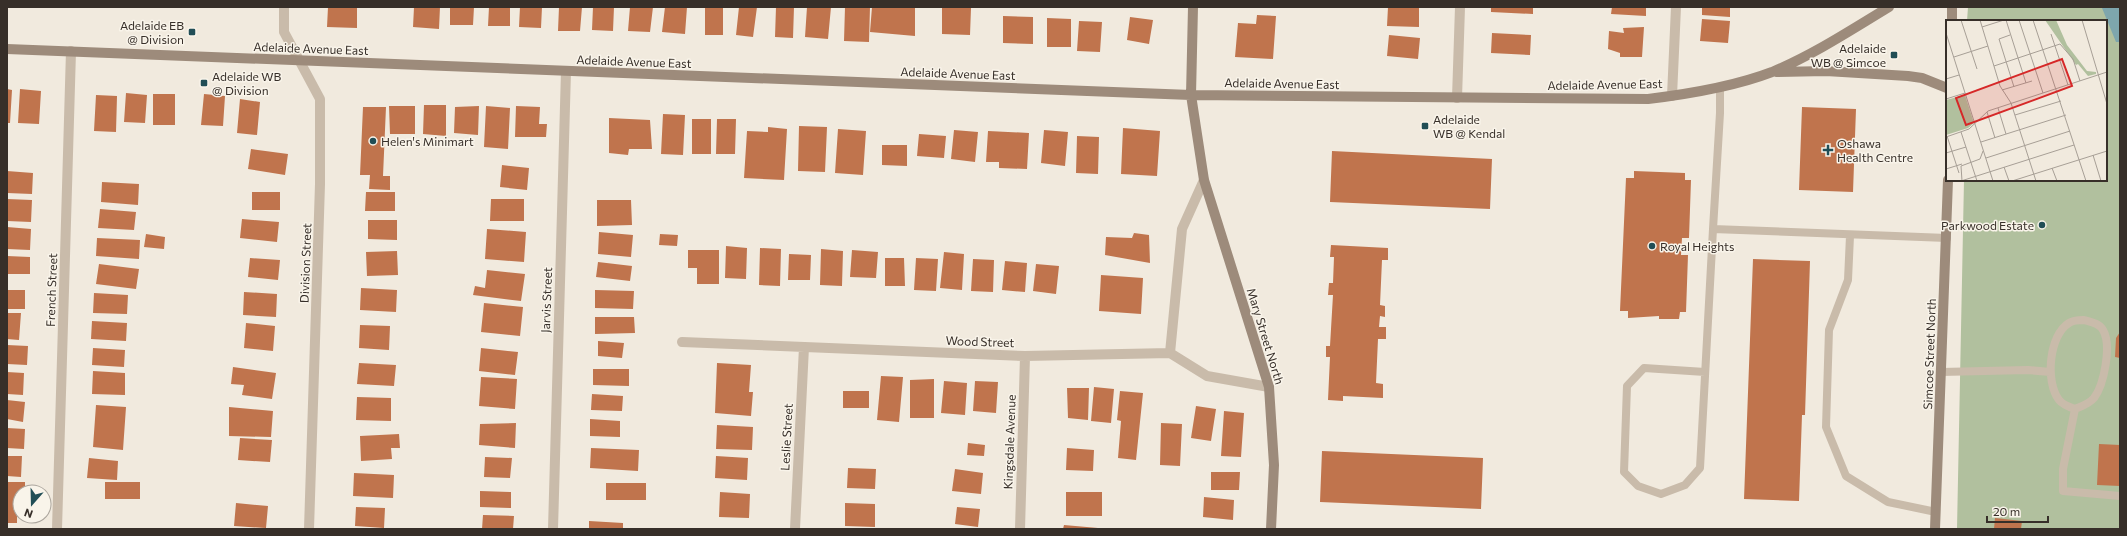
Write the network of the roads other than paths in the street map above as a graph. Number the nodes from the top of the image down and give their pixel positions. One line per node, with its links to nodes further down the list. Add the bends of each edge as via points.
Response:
1 (284, 7): 10 (street, Division Street, via 284,32)
2 (1193, 7): 15 (main road, Mary Street North)
3 (1460, 7): 17 (street)
4 (1676, 7): 16 (street)
5 (1889, 7): 12 (main road, Adelaide Avenue East, via 1813,52)
6 (1952, 7): 7 (main road)
7 (1952, 20)
8 (7, 49): 9 (main road, Adelaide Avenue East)
9 (71, 51): 10 (main road, Adelaide Avenue East); 34 (street, French Street)
10 (298, 61): 11 (main road, Adelaide Avenue East); 35 (street, Division Street, via 320,99)
11 (566, 71): 15 (main road, Adelaide Avenue East); 36 (street, Jarvis Street)
12 (1772, 72): 13 (main road, Adelaide Avenue East); 14 (main road, via 1826,71 1908,76 1922,78)
13 (1720, 87): 16 (main road, Adelaide Avenue East); 20 (lane)
14 (1946, 88)
15 (1191, 95): 17 (main road, Adelaide Avenue East); 18 (main road, Mary Street North)
16 (1672, 96): 17 (main road, Adelaide Avenue East, via 1648,99)
17 (1457, 98)
18 (1204, 180): 25 (street, via 1182,229); 30 (main road, Mary Street North)
19 (1948, 181): 22 (main road, Simcoe Street North)
20 (1713, 229): 21 (lane); 27 (lane)
21 (1850, 236): 22 (lane); 33 (lane, via 1848,280 1829,330 1826,427 1846,476 1888,502)
22 (1947, 238): 28 (main road, Simcoe Street North)
23 (682, 342): 24 (street, Wood Street)
24 (804, 347): 26 (street, Wood Street); 37 (street, Leslie Street)
25 (1170, 353): 26 (street, Wood Street); 30 (street, via 1206,376)
26 (1025, 356): 38 (street, Kingsdale Avenue)
27 (1705, 372): 27 (lane, via 1700,468 1685,485 1661,494 1638,486 1624,472 1627,386 1644,368)
28 (1941, 372): 29 (lane); 33 (main road, Simcoe Street North)
29 (2050, 372): 31 (lane, via 2053,389 2059,400); 31 (lane, via 2056,339 2070,322 2084,320 2096,323 2102,328 2107,348 2104,371 2094,398 2086,405)
30 (1269, 387): 39 (main road, Mary Street North, via 1274,465)
31 (2075, 409): 32 (lane, via 2063,469 2063,491)
32 (2120, 496)
33 (1936, 512): 40 (main road, Simcoe Street North)
34 (57, 529)
35 (310, 529)
36 (553, 529)
37 (795, 529)
38 (1020, 529)
39 (1271, 529)
40 (1935, 529)

